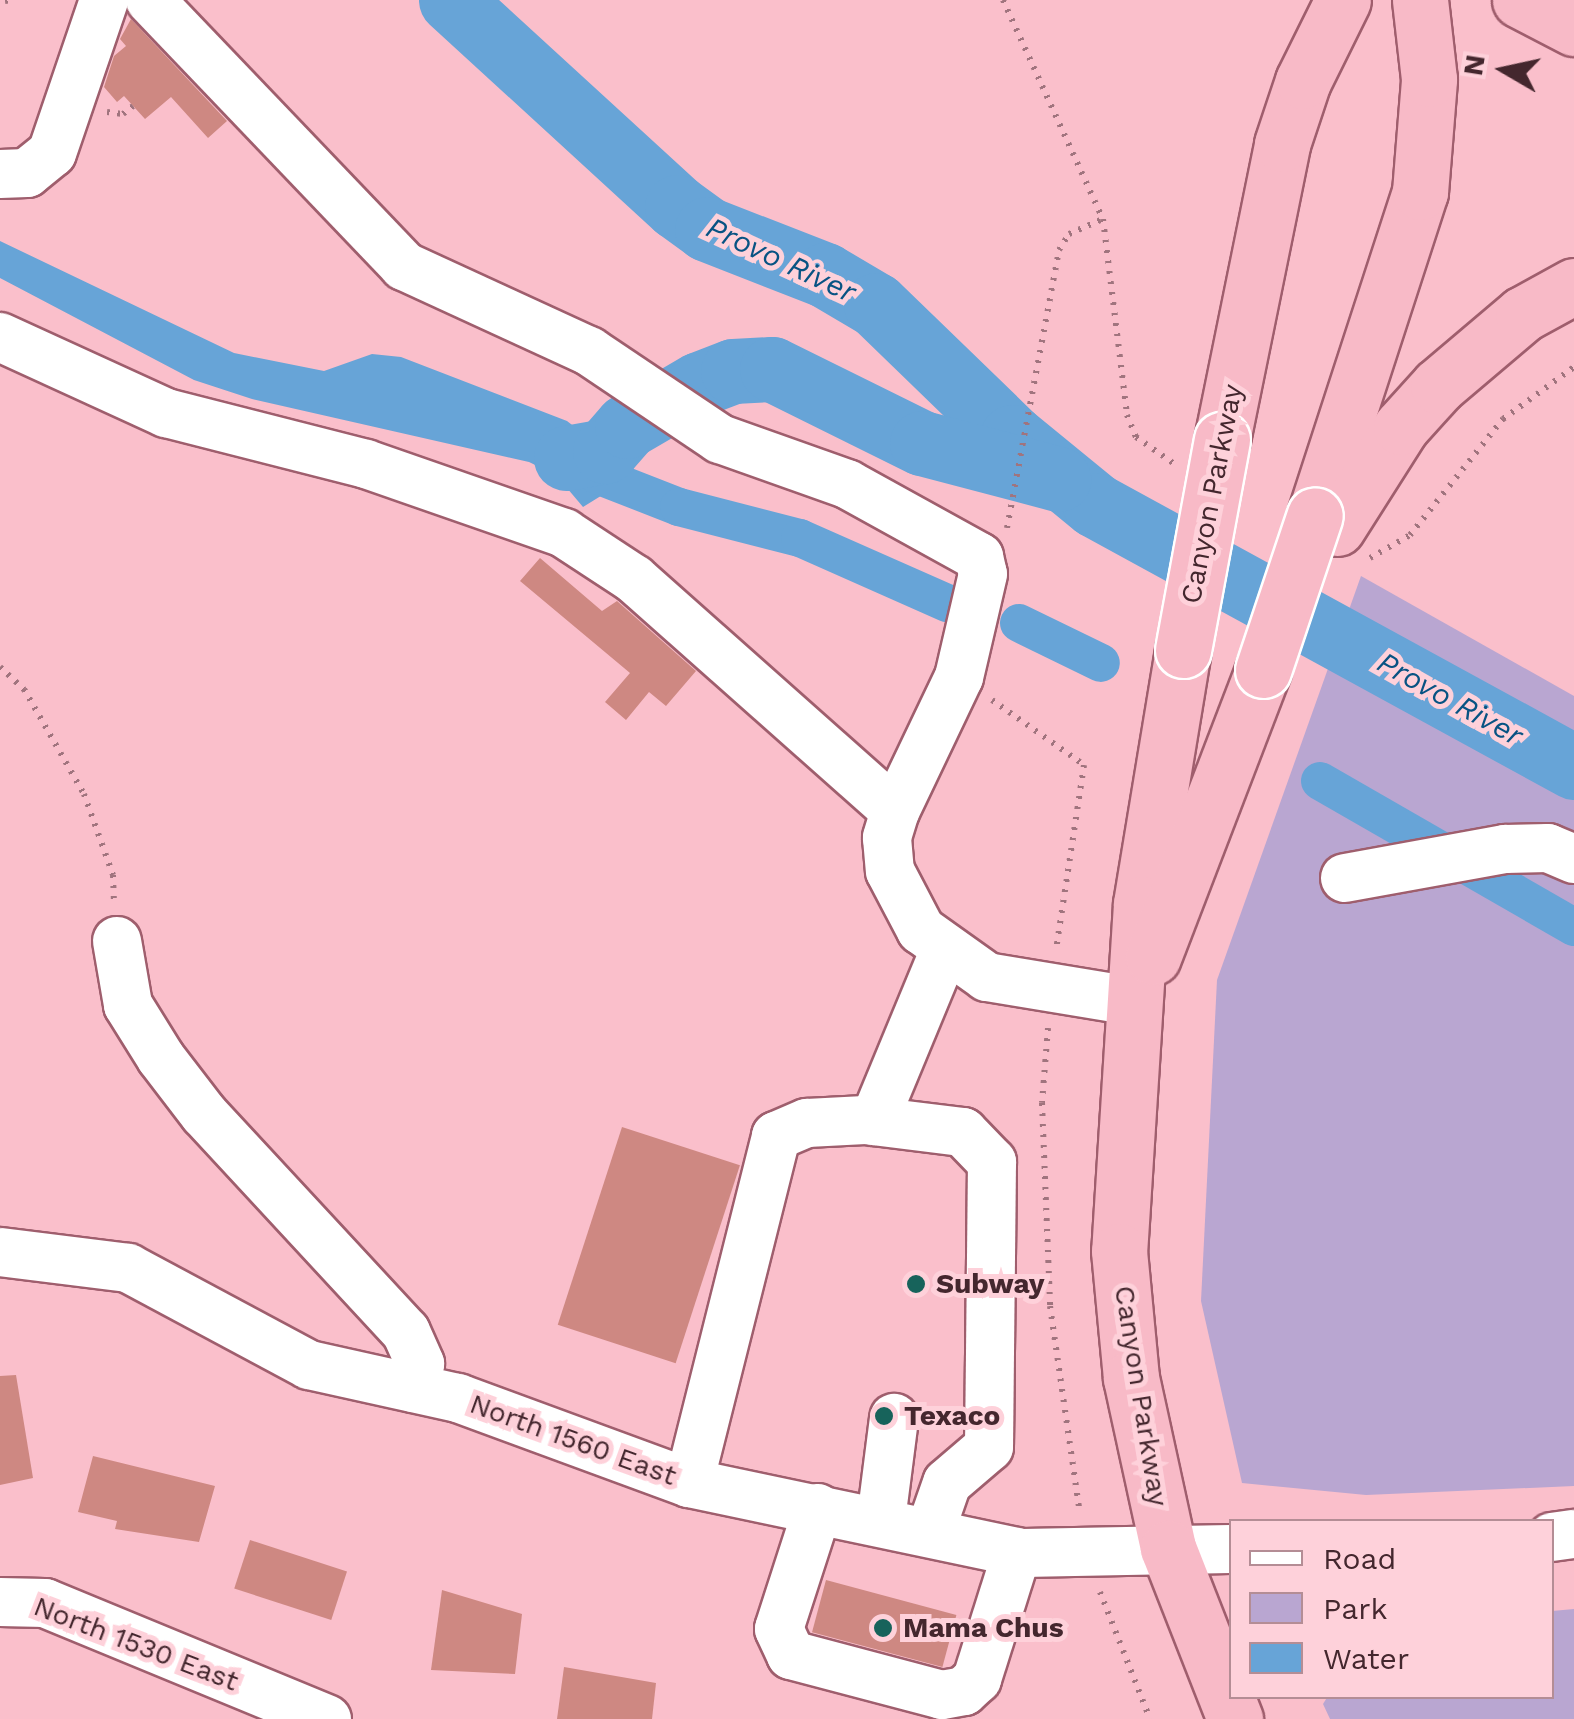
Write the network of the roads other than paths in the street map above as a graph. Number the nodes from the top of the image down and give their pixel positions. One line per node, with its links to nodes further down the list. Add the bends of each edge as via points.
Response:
1 (104, 0): 7 (street, via 52,152 27,172)
2 (150, 0): 11 (street, via 404,266 634,377 736,446 847,484 982,560 951,700)
3 (1343, 0): 16 (highway, Canyon Parkway, bridge, via 1303,81 1282,144 1183,650 1141,904)
4 (1420, 0): 10 (highway, via 1429,134 1420,192)
5 (1520, 0): 6 (highway)
6 (1574, 28)
7 (0, 174)
8 (1574, 286): 10 (highway, via 1523,314 1438,386)
9 (0, 338): 11 (street, via 166,413 366,464 564,533 634,578)
10 (1326, 522): 16 (highway, Canyon Parkway, bridge, via 1262,670 1184,886)
11 (895, 811): 15 (street, via 888,838 897,893 907,913)
12 (1574, 859): 13 (street, via 1548,848 1505,849)
13 (1346, 878)
14 (117, 941): 19 (street, via 128,1005 162,1058 204,1114 406,1332 420,1364)
15 (945, 950): 16 (street, via 987,977); 17 (street)
16 (1132, 1001): 25 (highway, Canyon Parkway, via 1120,1197 1122,1310)
17 (874, 1121): 21 (street, via 808,1124 776,1136); 24 (street, via 963,1132 992,1162 989,1446 946,1484)
18 (0, 1252): 19 (street, North 1560 East, via 128,1268 308,1364)
19 (414, 1388): 21 (street, North 1560 East)
20 (894, 1418): 23 (street)
21 (688, 1482): 22 (street, North 1560 East)
22 (818, 1508): 23 (street, North 1560 East); 27 (street, via 780,1629 791,1655 942,1694 977,1679)
23 (881, 1520): 24 (street, North 1560 East)
24 (930, 1532): 27 (street, North 1560 East)
25 (1168, 1548): 26 (street, North 1560 East); 27 (street, North 1560 East); 30 (highway, Canyon Parkway)
26 (1229, 1549)
27 (1017, 1552)
28 (0, 1602): 29 (street, North 1530 East, via 45,1603)
29 (327, 1719)
30 (1235, 1719)

